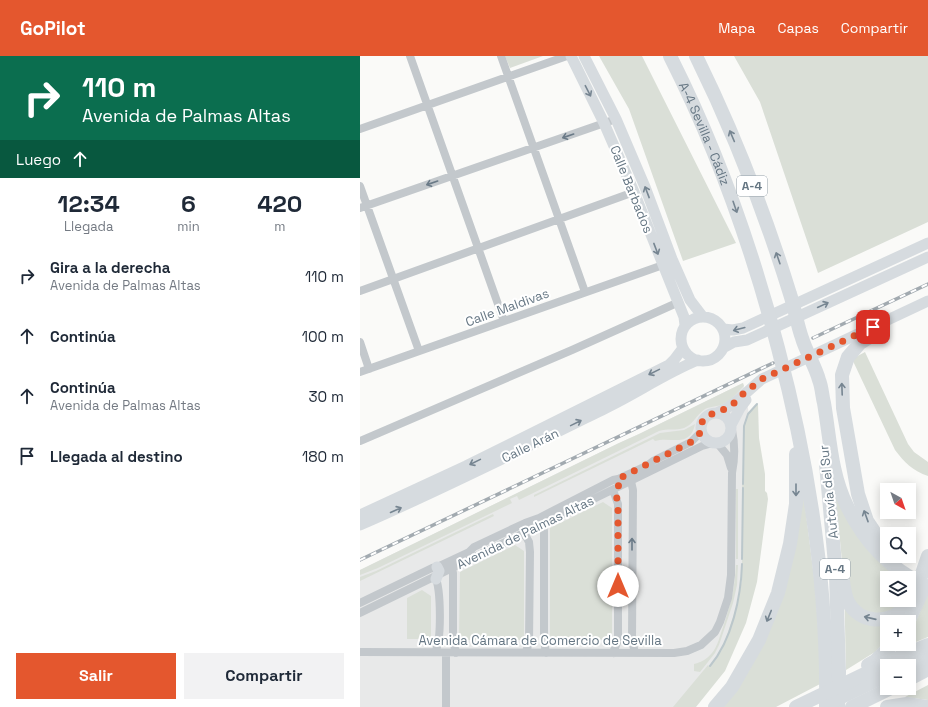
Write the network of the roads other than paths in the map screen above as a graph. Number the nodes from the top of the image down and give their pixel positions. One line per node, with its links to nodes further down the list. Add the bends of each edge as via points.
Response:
1 (410, 56): 9 (street)
2 (501, 56): 8 (street)
3 (567, 56): 8 (street)
4 (571, 56): 11 (street, Calle Barbados, one-way to 11)
5 (584, 56): 10 (street, Calle Barbados)
6 (670, 56): 42 (highway, A-4 Sevilla - Cádiz / A-4, one-way to 42, via 706,132 732,198 753,258)
7 (696, 56): 41 (highway, A-4 Sevilla - Cádiz / A-4, one-way to 7, via 767,225 742,159)
8 (508, 77): 9 (street); 13 (street)
9 (428, 105): 12 (street); 14 (street)
10 (616, 119): 11 (street); 29 (street, Calle Barbados, one-way to 10, via 690,300)
11 (604, 123): 13 (street, one-way to 13); 16 (street, Calle Barbados)
12 (360, 129)
13 (534, 148): 14 (street); 18 (street)
14 (452, 176): 17 (street, one-way to 17); 20 (street)
15 (360, 186): 17 (street)
16 (634, 192): 18 (street); 22 (street, Calle Barbados, one-way to 22)
17 (364, 207): 23 (street)
18 (559, 219): 20 (street); 25 (street)
19 (928, 243): 32 (street, one-way to 32, via 743,328)
20 (478, 248): 23 (street); 30 (street)
21 (928, 256): 36 (street, one-way to 21, via 734,342 747,340)
22 (663, 264): 25 (street, Calle Maldivas); 27 (street, Calle Barbados)
23 (393, 279): 24 (street); 37 (street)
24 (360, 291)
25 (585, 292): 30 (street, Calle Maldivas)
26 (928, 301): 43 (street, via 762,379 734,404)
27 (678, 302): 31 (street, Calle Barbados); 46 (street)
28 (928, 308): 33 (street)
29 (703, 317): 31 (street, via 693,319); 32 (street, via 718,322)
30 (504, 321): 37 (street, Calle Maldivas)
31 (685, 325): 35 (street, via 681,340)
32 (723, 329): 36 (street)
33 (882, 329): 44 (street, via 758,389 744,402); 57 (highway, one-way to 33, via 867,521 858,494 843,408 842,375 848,357 860,343)
34 (360, 342): 39 (street)
35 (683, 348): 38 (street, via 689,356); 52 (street, Calle Arán, one-way to 52, via 669,365)
36 (723, 348): 38 (street, via 717,356 708,360)
37 (419, 351): 39 (street, Calle Maldivas)
38 (698, 360): 55 (street, Calle Arán, one-way to 38, via 594,414)
39 (369, 369): 40 (street, Calle Maldivas)
40 (360, 372)
41 (816, 382): 48 (highway, Autovía del Sur / A-4); 62 (highway, via 839,488 846,505 869,542 894,567)
42 (790, 394): 86 (highway, via 811,498 826,650); 91 (highway, one-way to 91, via 796,451 796,504 790,544 778,593 759,640 732,687)
43 (717, 413): 44 (street, via 725,415); 45 (street, via 704,418)
44 (731, 427): 47 (street, via 727,439); 49 (street, via 734,441)
45 (701, 432): 47 (street, via 707,441); 51 (street, Avenida de Palmas Altas, via 691,442)
46 (360, 441)
47 (715, 444): 49 (street, via 727,455); 50 (street, Avenida de Palmas Altas, via 702,446)
48 (826, 466): 58 (highway, one-way to 48, via 909,602 897,613 889,618 873,620 858,614 850,605 845,593 835,511); 86 (highway, Autovía del Sur / A-4, via 836,575)
49 (732, 473): 81 (street, Avenida Cámara de Comercio de Sevilla, via 730,590 720,622 714,633 701,645 687,651)
50 (631, 481): 51 (street, Avenida de Palmas Altas); 81 (street, one-way to 50)
51 (616, 487): 53 (street, Avenida de Palmas Altas, via 613,480); 54 (street, Avenida de Palmas Altas); 80 (street, via 618,640)
52 (360, 516)
53 (531, 522): 56 (street, via 532,527); 64 (street, Avenida de Palmas Altas, via 474,547)
54 (543, 524): 56 (street, Avenida de Palmas Altas); 77 (street)
55 (360, 525)
56 (527, 534): 60 (street, Avenida de Palmas Altas); 76 (street, via 530,552 529,643)
57 (880, 540)
58 (928, 556)
59 (902, 563): 63 (highway)
60 (452, 568): 64 (street, Avenida de Palmas Altas); 79 (street, via 453,640)
61 (928, 570): 71 (highway)
62 (902, 571)
63 (908, 571)
64 (436, 574): 69 (street, Avenida de Palmas Altas, via 432,568); 70 (street, Avenida de Palmas Altas); 75 (street, via 439,594 439,640)
65 (916, 576): 67 (highway)
66 (916, 579): 68 (highway)
67 (928, 580)
68 (928, 587)
69 (360, 603)
70 (360, 613)
71 (912, 615)
72 (928, 645): 93 (highway)
73 (886, 651): 92 (highway, via 875,661 841,681)
74 (360, 652): 75 (street, Avenida Cámara de Comercio de Sevilla)
75 (435, 652): 78 (street, Avenida Cámara de Comercio de Sevilla)
76 (526, 652): 77 (street, Avenida Cámara de Comercio de Sevilla); 79 (street, Avenida Cámara de Comercio de Sevilla)
77 (546, 652): 80 (street, Avenida Cámara de Comercio de Sevilla)
78 (446, 653): 79 (street, Avenida Cámara de Comercio de Sevilla); 90 (street)
79 (456, 653)
80 (613, 653): 81 (street, Avenida Cámara de Comercio de Sevilla)
81 (634, 653)
82 (928, 655): 83 (highway)
83 (916, 661)
84 (928, 669): 85 (highway)
85 (916, 675)
86 (832, 676): 95 (highway); 96 (highway); 97 (highway, A-4)
87 (880, 678): 94 (highway)
88 (880, 693): 98 (highway)
89 (883, 695): 99 (highway)
90 (446, 707)
91 (715, 707)
92 (790, 707)
93 (796, 707)
94 (822, 707)
95 (826, 707)
96 (830, 707)
97 (838, 707)
98 (852, 707)
99 (865, 707)
100 (887, 707): 101 (highway, via 907,704)
101 (928, 707)

